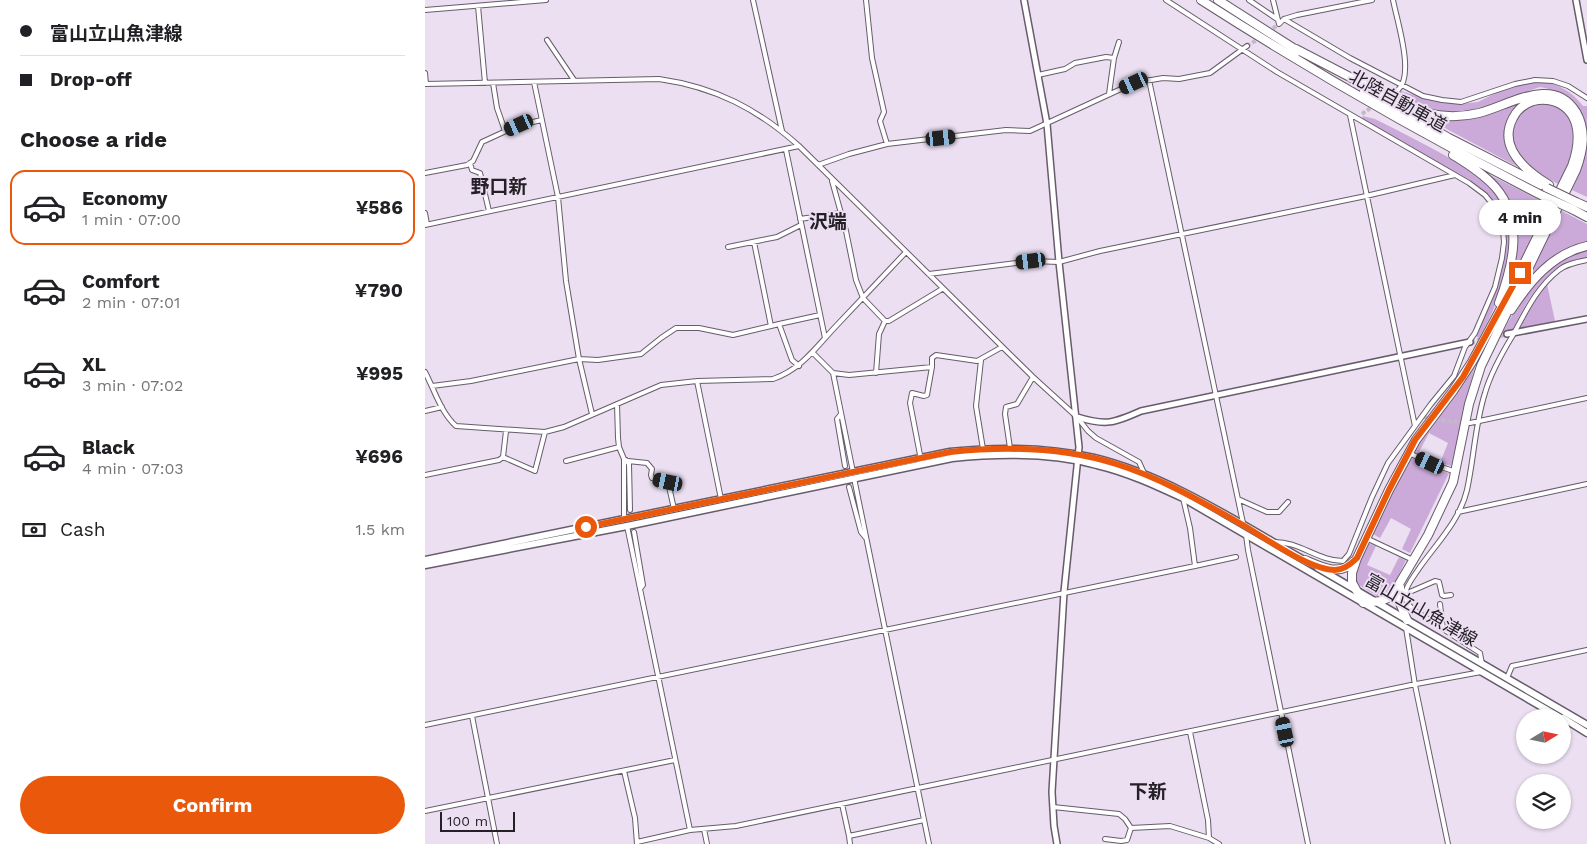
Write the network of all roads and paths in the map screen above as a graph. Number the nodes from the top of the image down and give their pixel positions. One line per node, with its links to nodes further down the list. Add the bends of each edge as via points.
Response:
1 (546, 0): 13 (street)
2 (753, 0): 44 (street)
3 (866, 0): 45 (street, via 872,58 884,112 880,121)
4 (1024, 0): 26 (street)
5 (1166, 0): 22 (street)
6 (1201, 0): 35 (highway, 北陸自動車道)
7 (1217, 0): 21 (highway, 北陸自動車道)
8 (1249, 0): 16 (street)
9 (1273, 0): 16 (street)
10 (1372, 0): 17 (street)
11 (1393, 0): 33 (street, via 1407,67)
12 (1576, 0): 24 (street)
13 (527, 1): 14 (street)
14 (478, 6): 15 (street); 31 (street)
15 (425, 10)
16 (1277, 19): 17 (street, via 1279,24)
17 (1284, 19): 33 (street)
18 (547, 40): 27 (street)
19 (1119, 42): 23 (street)
20 (1247, 46): 22 (street)
21 (1296, 49): 53 (highway, 北陸自動車道, via 1402,112); 83 (highway, via 1392,99 1429,114 1469,115 1544,93 1564,100 1574,108 1582,122 1581,157)
22 (1241, 50): 28 (street, via 1210,72 1179,79); 38 (street)
23 (1114, 58): 26 (street, via 1075,63 1065,69); 36 (street)
24 (1587, 60)
25 (425, 73): 32 (street)
26 (1038, 75): 42 (street)
27 (574, 80): 30 (street); 44 (street, via 659,79 697,87 746,106)
28 (1149, 80): 36 (street); 64 (street)
29 (493, 82): 30 (street); 31 (street); 43 (street)
30 (534, 82): 41 (street)
31 (485, 83): 32 (street)
32 (426, 84)
33 (1403, 86): 34 (street); 37 (street, via 1423,96 1461,102 1515,84 1553,81 1569,86)
34 (1398, 90)
35 (1351, 93): 60 (highway, 北陸自動車道, bridge, via 1445,146); 79 (highway, via 1477,170 1502,196 1512,220 1513,246 1507,280)
36 (1109, 94): 42 (street)
37 (1587, 98)
38 (1349, 114): 40 (street); 54 (street)
39 (1362, 114): 40 (street)
40 (1357, 118): 51 (street)
41 (542, 120): 43 (street); 55 (street)
42 (1047, 124): 45 (street, via 1029,131 1006,130); 70 (street)
43 (505, 131): 48 (street, via 482,142)
44 (782, 131): 46 (street)
45 (887, 144): 49 (street)
46 (799, 146): 47 (street); 49 (street)
47 (786, 150): 55 (street); 61 (street)
48 (470, 163): 50 (street); 57 (street, via 472,170 480,173)
49 (818, 165): 52 (street)
50 (425, 173)
51 (1455, 175): 54 (street); 82 (street, via 1485,195 1503,230 1504,242 1495,287)
52 (832, 180): 59 (street); 68 (street)
53 (1548, 187): 56 (highway, 北陸自動車道, bridge); 79 (highway, via 1518,161 1509,138 1515,114 1527,103 1543,99 1559,103 1575,121 1578,137 1576,156)
54 (1366, 196): 64 (street); 86 (street)
55 (558, 197): 57 (street); 87 (street)
56 (1587, 206)
57 (489, 211): 62 (street)
58 (425, 212): 62 (street)
59 (841, 213): 61 (street); 73 (street)
60 (1587, 216)
61 (800, 219): 63 (street)
62 (426, 224)
63 (801, 226): 65 (street, via 777,237); 74 (street)
64 (1181, 234): 70 (street); 97 (street)
65 (754, 242): 67 (street); 78 (street)
66 (1587, 246): 83 (highway, via 1561,256 1544,269 1520,297)
67 (728, 247)
68 (906, 252): 71 (street); 73 (street)
69 (1587, 260): 80 (street, via 1560,269 1544,284)
70 (1059, 262): 71 (street, via 1031,261); 104 (street)
71 (929, 274): 72 (street)
72 (942, 289): 76 (street); 84 (street)
73 (863, 298): 76 (street); 81 (street)
74 (820, 315): 77 (street); 81 (street)
75 (1587, 319): 80 (street)
76 (885, 321): 93 (street, via 879,334)
77 (779, 324): 78 (street); 89 (street, via 792,360)
78 (771, 326): 87 (street, via 733,335 699,328 677,328 641,354 598,360)
79 (1488, 333): 113 (highway, via 1463,377)
80 (1510, 334): 105 (street, via 1485,393)
81 (825, 338): 85 (street)
82 (1470, 342): 86 (street); 107 (street, via 1454,376)
83 (1493, 342): 120 (highway, via 1473,391)
84 (1002, 347): 88 (street); 94 (street)
85 (813, 353): 89 (street); 92 (street)
86 (1400, 356): 97 (street); 107 (street)
87 (579, 359): 96 (street); 102 (street)
88 (981, 360): 90 (street, via 936,355); 112 (street, via 976,406)
89 (799, 366): 95 (street, via 773,379)
90 (932, 367): 93 (street); 118 (street, via 927,395 912,393 910,404)
91 (425, 372): 96 (street)
92 (833, 373): 93 (street); 103 (street)
93 (876, 373)
94 (1033, 377): 104 (street); 111 (street, via 1017,404 1006,407)
95 (697, 382): 99 (street, via 661,385); 128 (street)
96 (432, 386): 100 (street)
97 (1215, 395): 104 (street, via 1141,411 1105,424); 129 (street)
98 (1587, 398): 105 (street)
99 (617, 404): 102 (street); 110 (street)
100 (442, 407): 101 (street); 108 (street, via 456,426)
101 (425, 411)
102 (592, 414): 109 (street)
103 (841, 414): 119 (street, via 837,419); 123 (street)
104 (1077, 417): 115 (street); 121 (street, via 1096,438 1139,462)
105 (1479, 420): 106 (street); 133 (street, via 1466,492)
106 (1470, 422)
107 (1415, 426): 140 (street, via 1388,464 1343,561 1332,561 1283,542)
108 (506, 431): 109 (street); 114 (street)
109 (545, 432): 114 (street, via 535,471)
110 (619, 447): 116 (street); 117 (street)
111 (1010, 448): 112 (main road, 富山立山魚津線); 115 (main road, 富山立山魚津線, via 1047,450)
112 (983, 449): 118 (main road, 富山立山魚津線, via 950,452)
113 (1408, 453): 120 (street); 139 (highway)
114 (503, 457): 122 (street)
115 (1078, 458): 118 (main road, 富山立山魚津線, via 983,455); 121 (main road, 富山立山魚津線); 127 (main road, 富山立山魚津線, via 1141,479); 151 (street)
116 (626, 460): 131 (street, via 647,463 652,469 652,478 668,482); 132 (street); 134 (street)
117 (566, 461)
118 (921, 461): 123 (main road, 富山立山魚津線)
119 (845, 466)
120 (1456, 472): 145 (highway, via 1428,535)
121 (1143, 473): 126 (main road, 富山立山魚津線)
122 (425, 475)
123 (854, 475): 128 (main road, 富山立山魚津線); 134 (main road, 富山立山魚津線); 138 (street)
124 (1587, 484): 133 (street)
125 (849, 487): 138 (street)
126 (1181, 491): 127 (street); 135 (main road, 富山立山魚津線)
127 (1183, 498): 137 (main road, 富山立山魚津線); 147 (street)
128 (721, 499): 131 (main road, 富山立山魚津線)
129 (1238, 499): 130 (street, via 1267,512 1279,512); 135 (street)
130 (1288, 502)
131 (674, 509): 134 (main road, 富山立山魚津線)
132 (629, 510)
133 (1458, 512): 152 (street, via 1413,576)
134 (625, 522): 143 (main road, 富山立山魚津線); 146 (main road, 富山立山魚津線); 149 (street)
135 (1243, 526): 140 (main road, 富山立山魚津線)
136 (633, 532): 149 (street, via 643,585)
137 (1247, 535): 155 (main road, 富山立山魚津線); 167 (street)
138 (865, 537): 159 (street)
139 (1367, 538): 142 (highway); 145 (street)
140 (1271, 542): 144 (main road, 富山立山魚津線)
141 (1237, 557): 147 (street)
142 (1357, 558): 144 (highway, via 1347,567 1337,570); 150 (highway, via 1351,577)
143 (425, 560)
144 (1305, 560): 150 (main road, 富山立山魚津線)
145 (1413, 560): 148 (highway)
146 (425, 565)
147 (1195, 566): 151 (street)
148 (1401, 583): 154 (highway, via 1389,599); 157 (highway, via 1399,598)
149 (640, 589): 163 (street)
150 (1356, 590): 154 (main road, 富山立山魚津線); 155 (highway)
151 (1064, 592): 159 (street); 175 (street)
152 (1405, 594): 153 (street, via 1435,581 1439,582 1442,595); 158 (street, via 1407,603 1414,610)
153 (1451, 595)
154 (1376, 602): 155 (highway); 157 (main road, 富山立山魚津線)
155 (1363, 603): 157 (main road, 富山立山魚津線)
156 (1440, 604): 158 (street)
157 (1406, 624): 161 (main road, 富山立山魚津線); 162 (main road, 富山立山魚津線); 165 (street)
158 (1443, 629): 161 (street, via 1479,654)
159 (885, 630): 163 (street); 177 (street)
160 (1587, 650): 164 (street, via 1512,666)
161 (1482, 664): 164 (main road, 富山立山魚津線)
162 (1482, 672): 165 (street); 166 (main road, 富山立山魚津線)
163 (658, 677): 168 (street); 174 (street)
164 (1507, 678): 171 (main road, 富山立山魚津線)
165 (1415, 685): 167 (street); 197 (street)
166 (1546, 709)
167 (1281, 713): 172 (street); 196 (street)
168 (471, 716): 170 (street); 178 (street)
169 (1571, 723): 173 (main road, 富山立山魚津線)
170 (425, 725)
171 (1587, 725)
172 (1190, 732): 175 (street); 187 (street)
173 (1587, 733)
174 (675, 760): 176 (street); 185 (street)
175 (1054, 760): 177 (street); 180 (street)
176 (624, 770): 178 (street); 189 (street)
177 (918, 789): 179 (street); 182 (street)
178 (488, 799): 181 (street); 190 (street)
179 (842, 804): 184 (street, via 737,826); 186 (street)
180 (1052, 807): 183 (street, via 1119,814); 194 (street)
181 (425, 812)
182 (924, 820): 186 (street); 193 (street)
183 (1131, 828): 187 (street, via 1169,826); 188 (street, via 1127,840)
184 (704, 829): 185 (street); 191 (street)
185 (690, 830): 189 (street)
186 (849, 836): 192 (street)
187 (1209, 838): 195 (street)
188 (1105, 839)
189 (637, 843)
190 (497, 844)
191 (707, 844)
192 (850, 844)
193 (929, 844)
194 (1057, 844)
195 (1219, 844)
196 (1307, 844)
197 (1448, 844)

